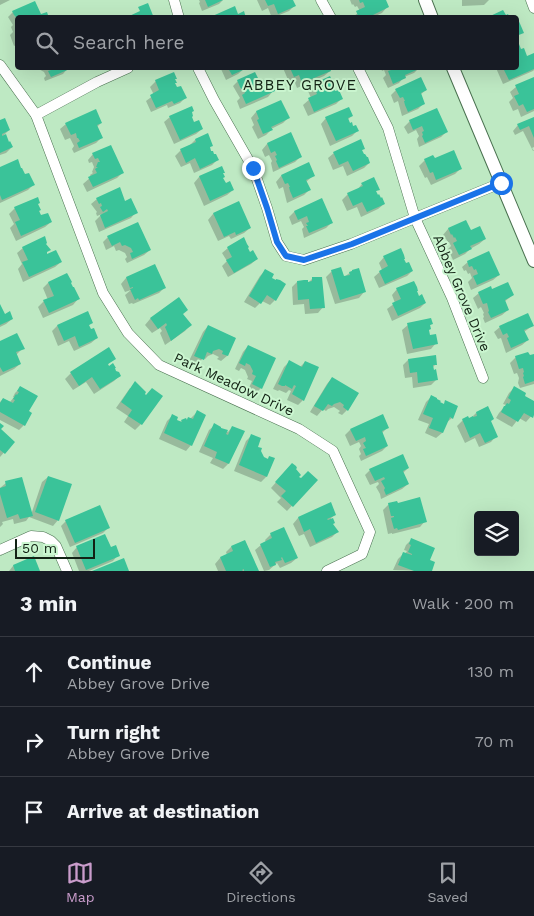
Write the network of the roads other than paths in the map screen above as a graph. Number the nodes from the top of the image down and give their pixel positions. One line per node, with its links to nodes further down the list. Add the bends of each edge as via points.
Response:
1 (174, 0): 6 (street)
2 (322, 0): 7 (street)
3 (425, 0): 8 (street)
4 (531, 0): 5 (street)
5 (534, 8)
6 (178, 15)
7 (330, 15)
8 (431, 15)
9 (0, 65): 14 (street, Park Meadow Drive)
10 (124, 70): 14 (street)
11 (199, 70): 16 (street, via 253,168 277,242 286,256 304,260)
12 (359, 70): 16 (street, Abbey Grove Drive, via 388,128)
13 (454, 70): 15 (street)
14 (36, 115): 21 (street, Park Meadow Drive, via 103,293 128,333 159,365 299,429 333,451 370,532 362,554)
15 (501, 183): 16 (street); 17 (street)
16 (415, 218): 18 (street, Abbey Grove Drive, via 452,298)
17 (534, 261)
18 (483, 378)
19 (0, 550): 20 (street, via 31,536 43,537 56,546)
20 (67, 571)
21 (327, 571)

